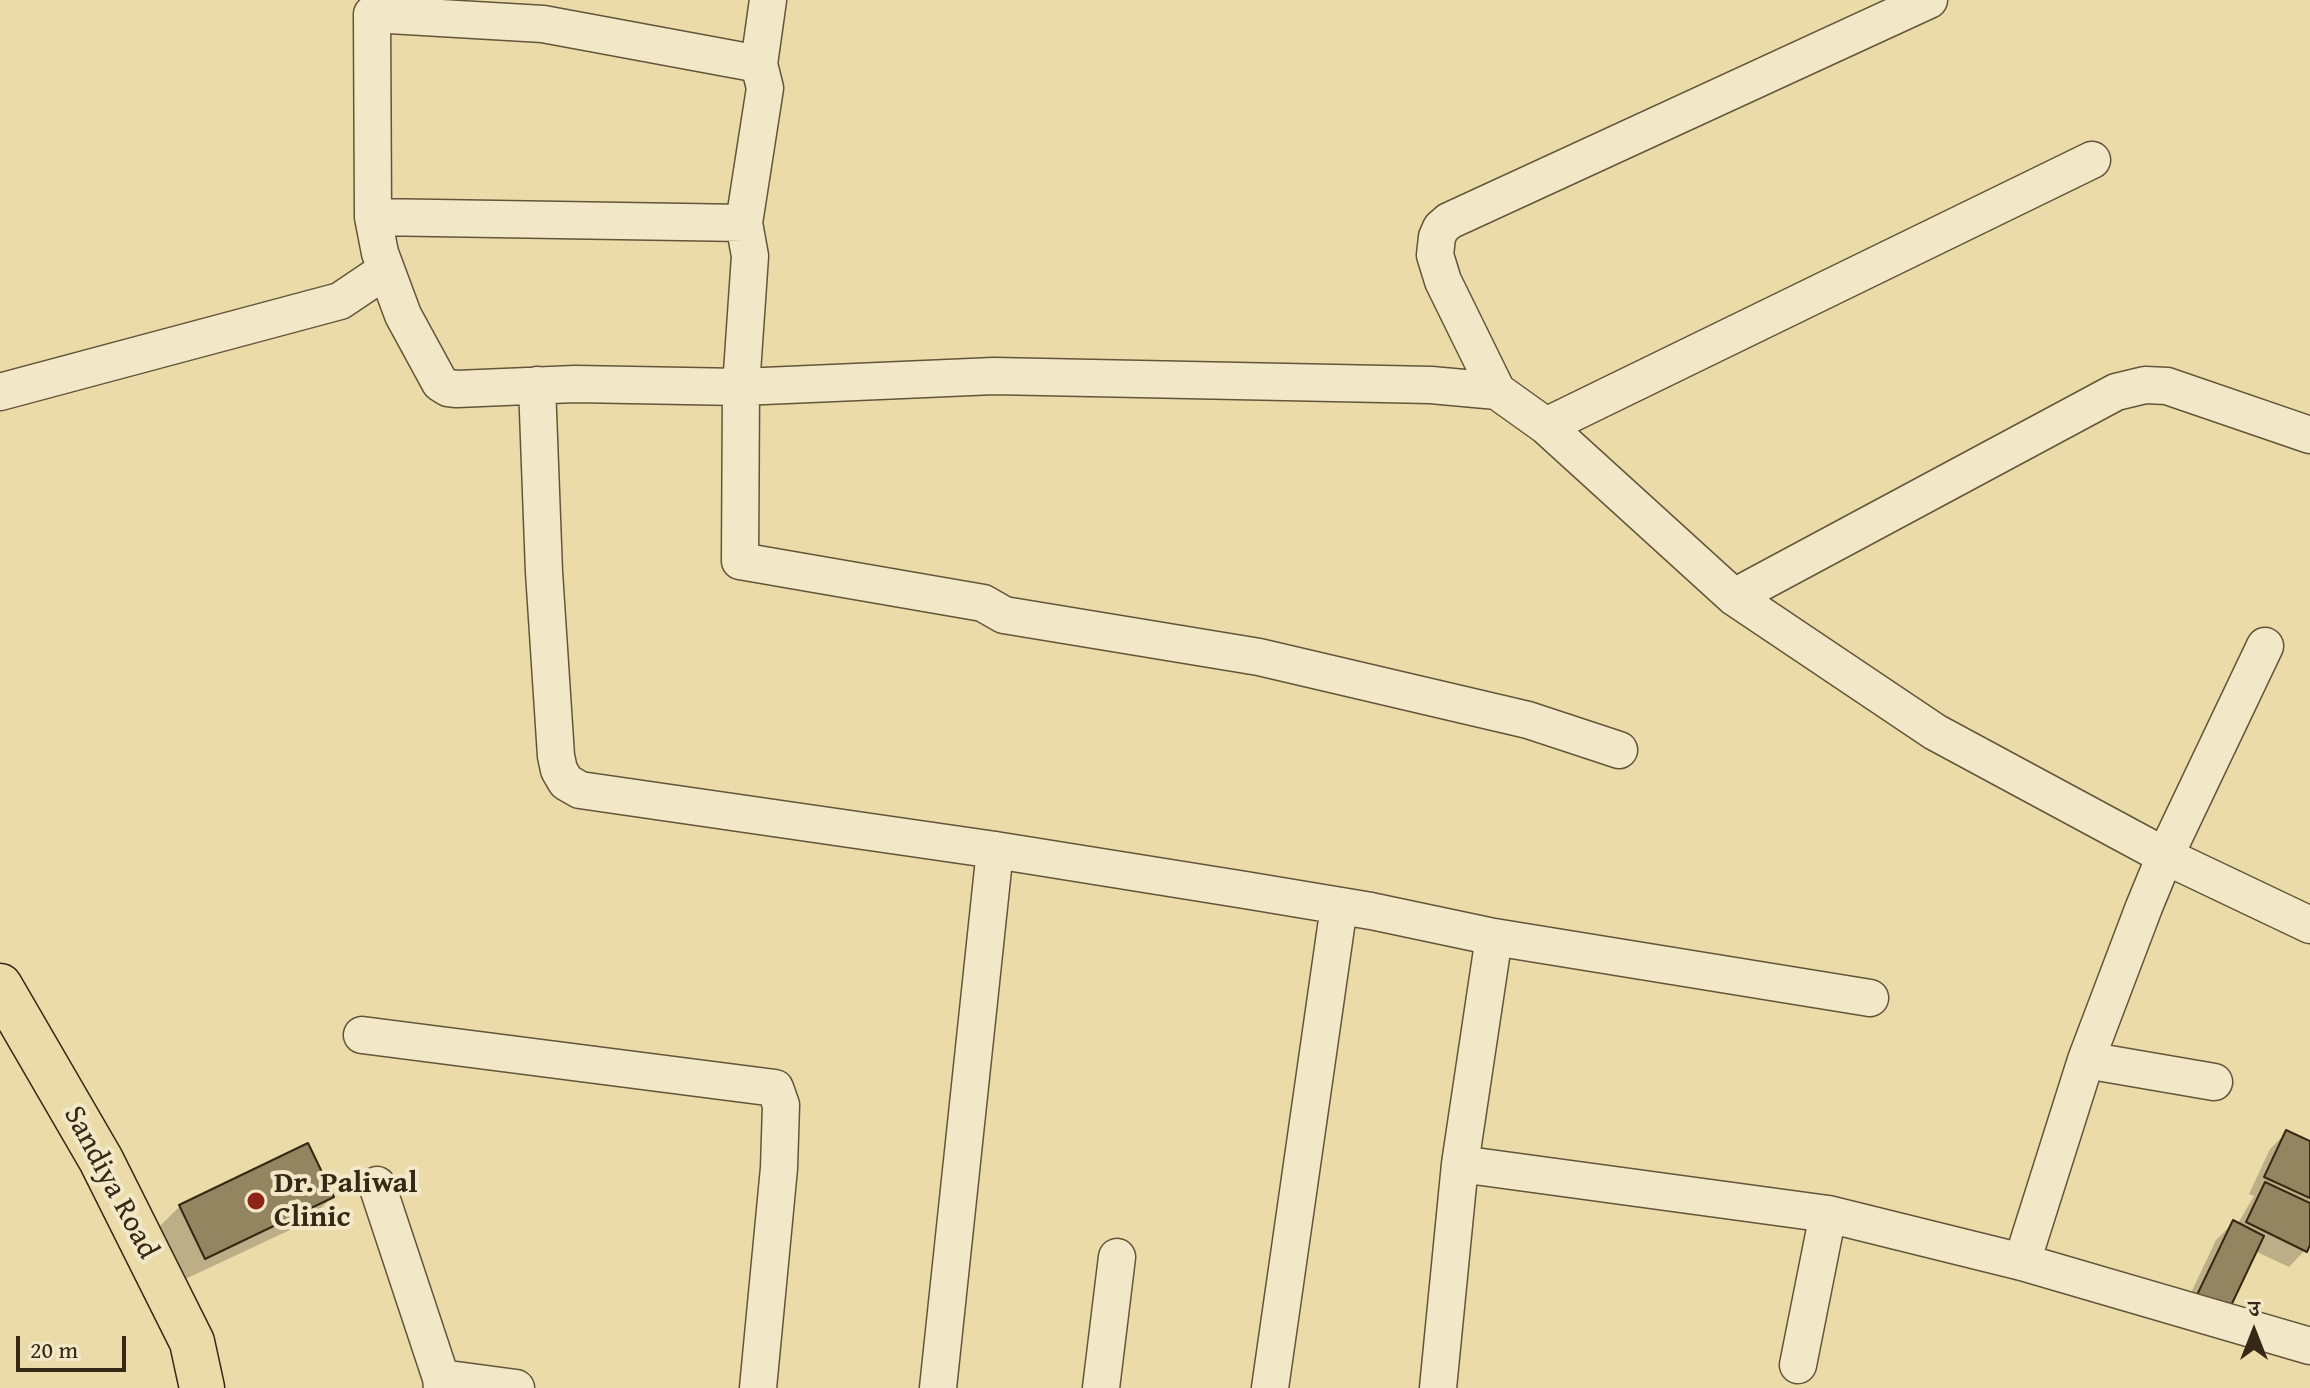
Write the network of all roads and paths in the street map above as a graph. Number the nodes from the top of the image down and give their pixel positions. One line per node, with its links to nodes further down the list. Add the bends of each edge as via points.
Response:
1 (768, 0): 3 (street)
2 (1929, 0): 10 (street, via 1441,228 1435,255 1443,281)
3 (759, 64): 5 (street, via 543,24 372,14); 6 (street, via 765,88)
4 (2092, 160): 12 (street)
5 (373, 217): 6 (street); 7 (street)
6 (744, 223): 9 (street, via 750,256)
7 (386, 270): 8 (street, via 403,315 440,383 457,389); 11 (street, via 340,301)
8 (537, 385): 9 (street); 17 (street, via 555,741 566,782 580,790)
9 (741, 387): 10 (street, via 994,376 1431,385); 16 (street, via 740,561 983,603 1004,615 1259,657 1528,720)
10 (1497, 391): 12 (street)
11 (0, 392)
12 (1546, 426): 14 (street)
13 (2310, 435): 14 (street, via 2167,386 2116,392)
14 (1734, 597): 18 (street, via 1935,732)
15 (2265, 646): 18 (street)
16 (1619, 750)
17 (995, 850): 19 (street); 38 (street)
18 (2165, 856): 20 (street); 25 (street)
19 (1339, 906): 21 (street); 40 (street)
20 (2310, 925)
21 (1494, 937): 23 (street); 27 (street)
22 (0, 986): 35 (main road, Sandiya Road, via 101,1160 192,1342)
23 (1870, 998)
24 (362, 1035): 37 (street, via 775,1088 781,1105 779,1168)
25 (2086, 1060): 26 (street); 31 (street)
26 (2214, 1082)
27 (1460, 1164): 29 (street); 41 (street)
28 (377, 1185): 34 (street)
29 (1828, 1214): 31 (street); 33 (street)
30 (1117, 1257): 39 (street)
31 (2022, 1262): 32 (street)
32 (2310, 1346)
33 (1798, 1365)
34 (442, 1383): 36 (street)
35 (202, 1388)
36 (516, 1388)
37 (758, 1388)
38 (938, 1388)
39 (1101, 1388)
40 (1270, 1388)
41 (1438, 1388)

